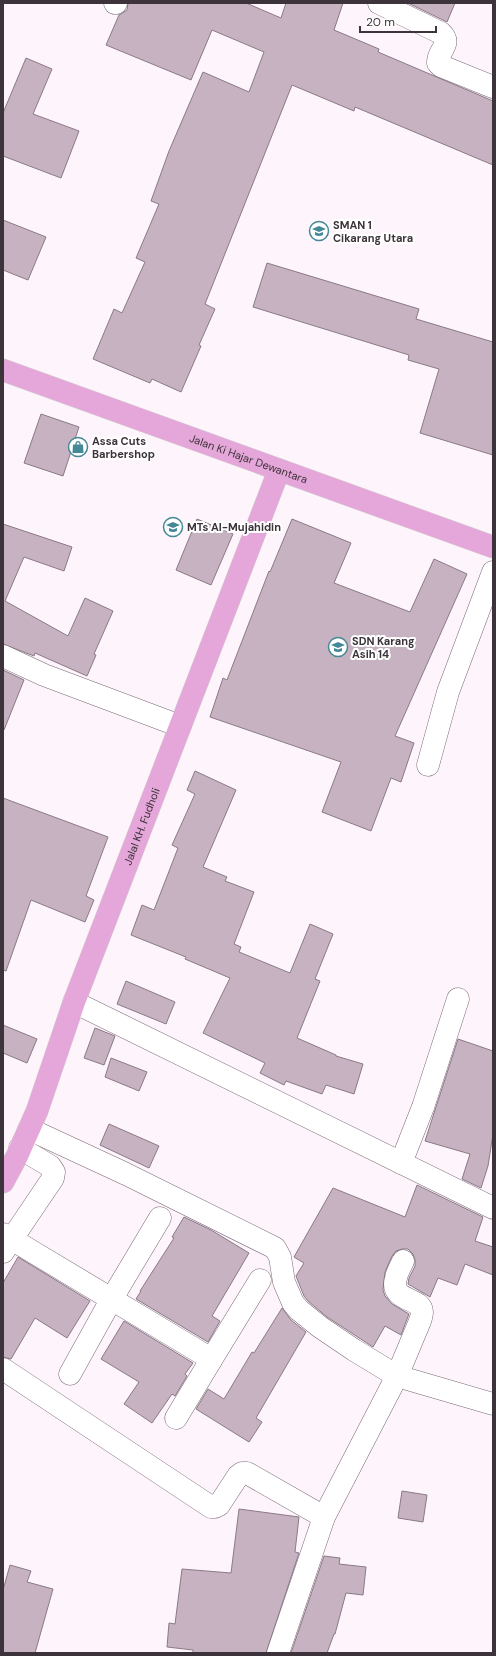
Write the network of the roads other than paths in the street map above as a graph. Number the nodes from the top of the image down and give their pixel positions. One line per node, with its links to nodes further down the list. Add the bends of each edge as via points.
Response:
1 (379, 3): 2 (street, via 446,37 438,58 441,66)
2 (493, 87)
3 (3, 370): 4 (main road, Jalan Ki Hajar Dewantara)
4 (279, 470): 5 (main road, Jalan Ki Hajar Dewantara); 8 (main road, Jalal KH. Fudholi)
5 (493, 547)
6 (493, 572): 9 (street, via 448,692)
7 (3, 656): 8 (street, via 44,675)
8 (180, 726): 11 (main road, Jalal KH. Fudholi)
9 (428, 766)
10 (458, 999): 13 (street, via 423,1107)
11 (74, 1002): 12 (main road, Jalal KH. Fudholi, via 37,1111); 13 (street)
12 (17, 1145): 14 (main road, Jalal KH. Fudholi); 17 (street, via 50,1166 54,1172 53,1178); 24 (street, via 126,1174 275,1248 280,1257 288,1295 299,1310 354,1350)
13 (401, 1163): 15 (street)
14 (3, 1182)
15 (493, 1208)
16 (160, 1218): 20 (street)
17 (6, 1242): 20 (street)
18 (403, 1261): 24 (street, via 395,1279 396,1289 402,1297 418,1305 422,1312)
19 (260, 1280): 21 (street)
20 (111, 1300): 21 (street); 23 (street)
21 (211, 1360): 26 (street)
22 (3, 1369): 27 (street, via 211,1506 219,1505 238,1476 247,1473)
23 (70, 1374)
24 (397, 1376): 25 (street); 27 (street)
25 (493, 1404)
26 (176, 1418)
27 (324, 1517): 28 (street)
28 (278, 1653)

